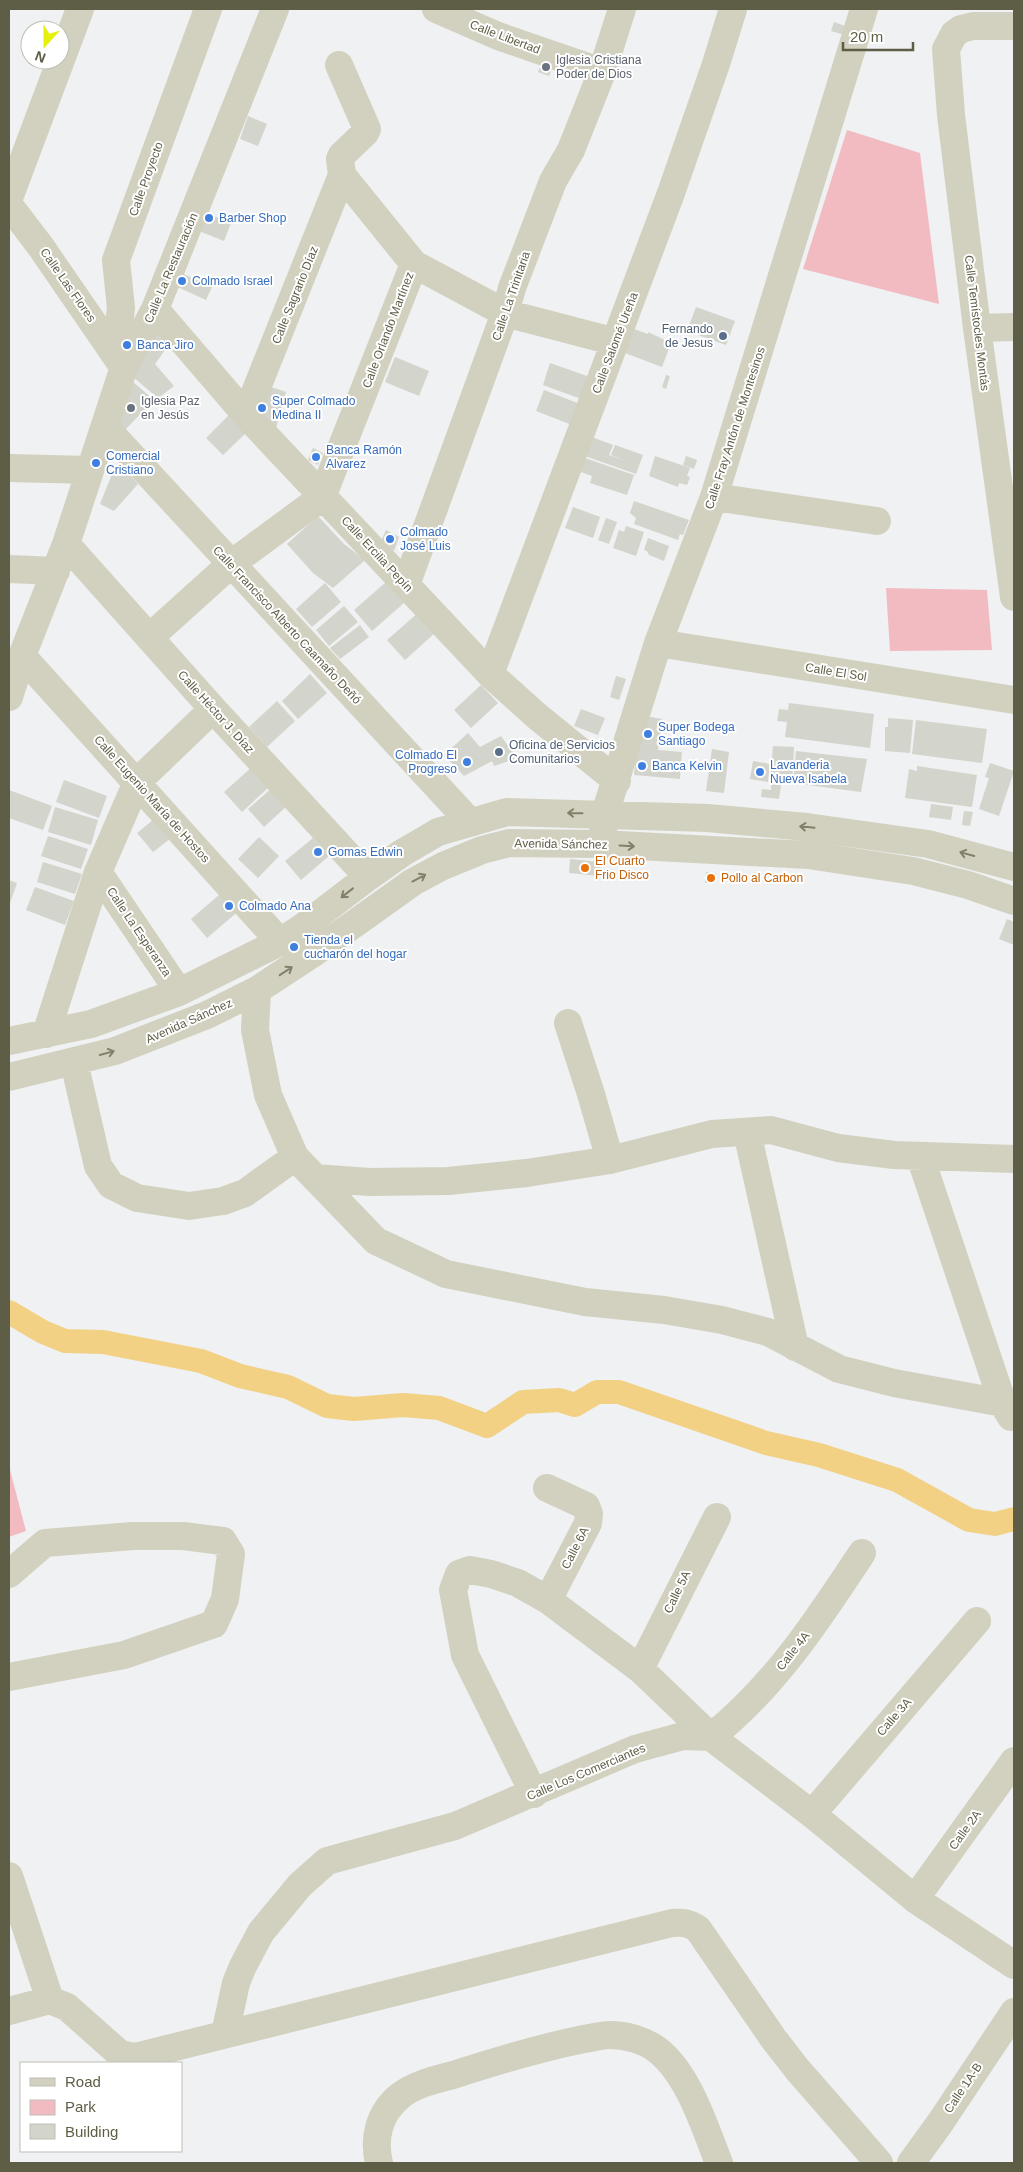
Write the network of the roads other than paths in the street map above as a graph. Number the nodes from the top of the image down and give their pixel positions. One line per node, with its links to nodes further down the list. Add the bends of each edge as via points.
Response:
1 (80, 9): 12 (street)
2 (208, 9): 20 (street, Calle Proyecto, via 116,260 121,308)
3 (275, 9): 15 (street, Calle La Restauración)
4 (436, 9): 10 (street, Calle Libertad, via 498,36)
5 (622, 9): 10 (street, Calle La Trinitaria)
6 (733, 9): 19 (street, Calle Salomé Ureña)
7 (864, 9): 26 (street, Calle Fray Antón de Montesinos)
8 (1014, 26): 18 (street, Calle Temístocles Montás, via 961,29 954,34 946,49)
9 (339, 65): 11 (street, Calle Sagrario Díaz, via 367,129 342,155)
10 (602, 72): 16 (street, Calle La Trinitaria, via 571,150 553,181)
11 (342, 175): 14 (street); 21 (street, Calle Sagrario Díaz)
12 (9, 198)
13 (9, 205): 20 (street, Calle Las Flores)
14 (414, 264): 16 (street); 25 (street, Calle Orlando Martínez)
15 (155, 309): 20 (street, Calle La Restauración); 21 (street, Calle Ercilia Pepín)
16 (505, 313): 19 (street); 32 (street, Calle La Trinitaria)
17 (1014, 327): 18 (street)
18 (977, 328): 33 (street, Calle Temístocles Montás)
19 (616, 342): 37 (street, Calle Salomé Ureña)
20 (120, 361): 22 (street, Calle La Restauración)
21 (246, 415): 25 (street, Calle Ercilia Pepín)
22 (105, 427): 24 (street, Calle La Restauración); 29 (street, Calle Francisco Alberto Caamaño Deñó)
23 (9, 468): 24 (street)
24 (90, 470): 28 (street, Calle La Restauración)
25 (322, 497): 29 (street); 32 (street, Calle Ercilia Pepín)
26 (714, 498): 27 (street); 35 (street, Calle Fray Antón de Montesinos)
27 (878, 521)
28 (66, 544): 31 (street, Calle La Restauración); 34 (street, Calle Héctor J. Díaz)
29 (231, 564): 34 (street); 44 (street, Calle Francisco Alberto Caamaño Deñó)
30 (9, 569): 31 (street)
31 (56, 570): 36 (street, Calle La Restauración)
32 (406, 586): 37 (street, Calle Ercilia Pepín)
33 (1014, 597)
34 (150, 637): 40 (street, Calle Héctor J. Díaz)
35 (658, 643): 39 (street, Calle El Sol); 41 (street, Calle Fray Antón de Montesinos)
36 (22, 656): 38 (street, Calle La Restauración); 42 (street, Calle Eugenio María de Hostos)
37 (490, 674): 41 (street, Calle Ercilia Pepín)
38 (9, 697)
39 (1014, 700)
40 (213, 709): 42 (street); 48 (street, Calle Héctor J. Díaz)
41 (617, 781): 43 (street, Calle Fray Antón de Montesinos)
42 (137, 782): 47 (street); 50 (street, Calle Eugenio María de Hostos)
43 (605, 814): 44 (street, one-way to 44, via 507,812); 45 (street, Calle Fray Antón de Montesinos); 46 (street, one-way to 43, via 928,844 807,827 707,818)
44 (470, 822): 48 (street, via 438,832)
45 (601, 844): 49 (street, Avenida Sánchez, one-way to 49, via 817,856 914,871); 51 (street, Avenida Sánchez, one-way to 45, via 413,882 443,866 509,843)
46 (1014, 867)
47 (98, 872): 52 (street, Calle La Esperanza); 54 (street)
48 (368, 877): 50 (street, one-way to 50)
49 (1014, 901)
50 (280, 942): 52 (street)
51 (257, 990): 56 (street, Avenida Sánchez, one-way to 51, via 152,1038); 60 (street, via 255,1030 268,1095)
52 (179, 992): 54 (street, via 90,1024)
53 (568, 1023): 62 (street)
54 (46, 1034): 55 (street)
55 (9, 1041)
56 (74, 1062): 57 (street, Avenida Sánchez); 60 (street, via 98,1166 112,1185 138,1198 189,1206 223,1201 245,1193)
57 (9, 1077)
58 (747, 1132): 59 (street, via 771,1130 838,1148); 62 (street, via 712,1134); 64 (street)
59 (920, 1156): 61 (street); 65 (street)
60 (295, 1157): 63 (street)
61 (1014, 1159)
62 (610, 1160): 63 (street, via 527,1173 448,1180 370,1182)
63 (315, 1178): 64 (street, via 376,1241 446,1274 585,1302 722,1320 768,1332)
64 (795, 1348): 65 (street, via 839,1369)
65 (1011, 1411)
66 (546, 1488): 70 (street, Calle 6A, via 586,1506 590,1514)
67 (717, 1516): 72 (street, Calle 5A)
68 (862, 1553): 74 (street, Calle 4A, via 782,1666)
69 (9, 1574): 73 (street, via 45,1543 85,1539 183,1536 223,1541 231,1554 225,1599 214,1624 124,1655)
70 (548, 1600): 72 (street); 76 (street, via 518,1583 470,1570 459,1574 453,1590 465,1656)
71 (977, 1621): 77 (street, Calle 3A)
72 (640, 1668): 74 (street)
73 (9, 1677)
74 (711, 1738): 76 (street, Calle Los Comerciantes, via 674,1738 635,1749); 77 (street)
75 (1014, 1761): 79 (street, Calle 2A)
76 (534, 1794): 84 (street, Calle Los Comerciantes, via 455,1826 336,1858 319,1867 269,1920 250,1951 236,1984)
77 (812, 1814): 79 (street)
78 (10, 1882): 81 (street)
79 (915, 1899): 80 (street)
80 (1014, 1965)
81 (50, 2000): 82 (street); 84 (street, via 67,2007 120,2054 135,2057)
82 (9, 2012)
83 (1014, 2012): 88 (street, Calle 1A-B)
84 (225, 2034): 87 (street, via 682,1922 698,1929 797,2069)
85 (379, 2163): 86 (street, via 375,2147 379,2124 401,2095 488,2064 563,2043 609,2035 642,2042 668,2058 689,2092)
86 (719, 2163)
87 (880, 2163)
88 (911, 2163)

